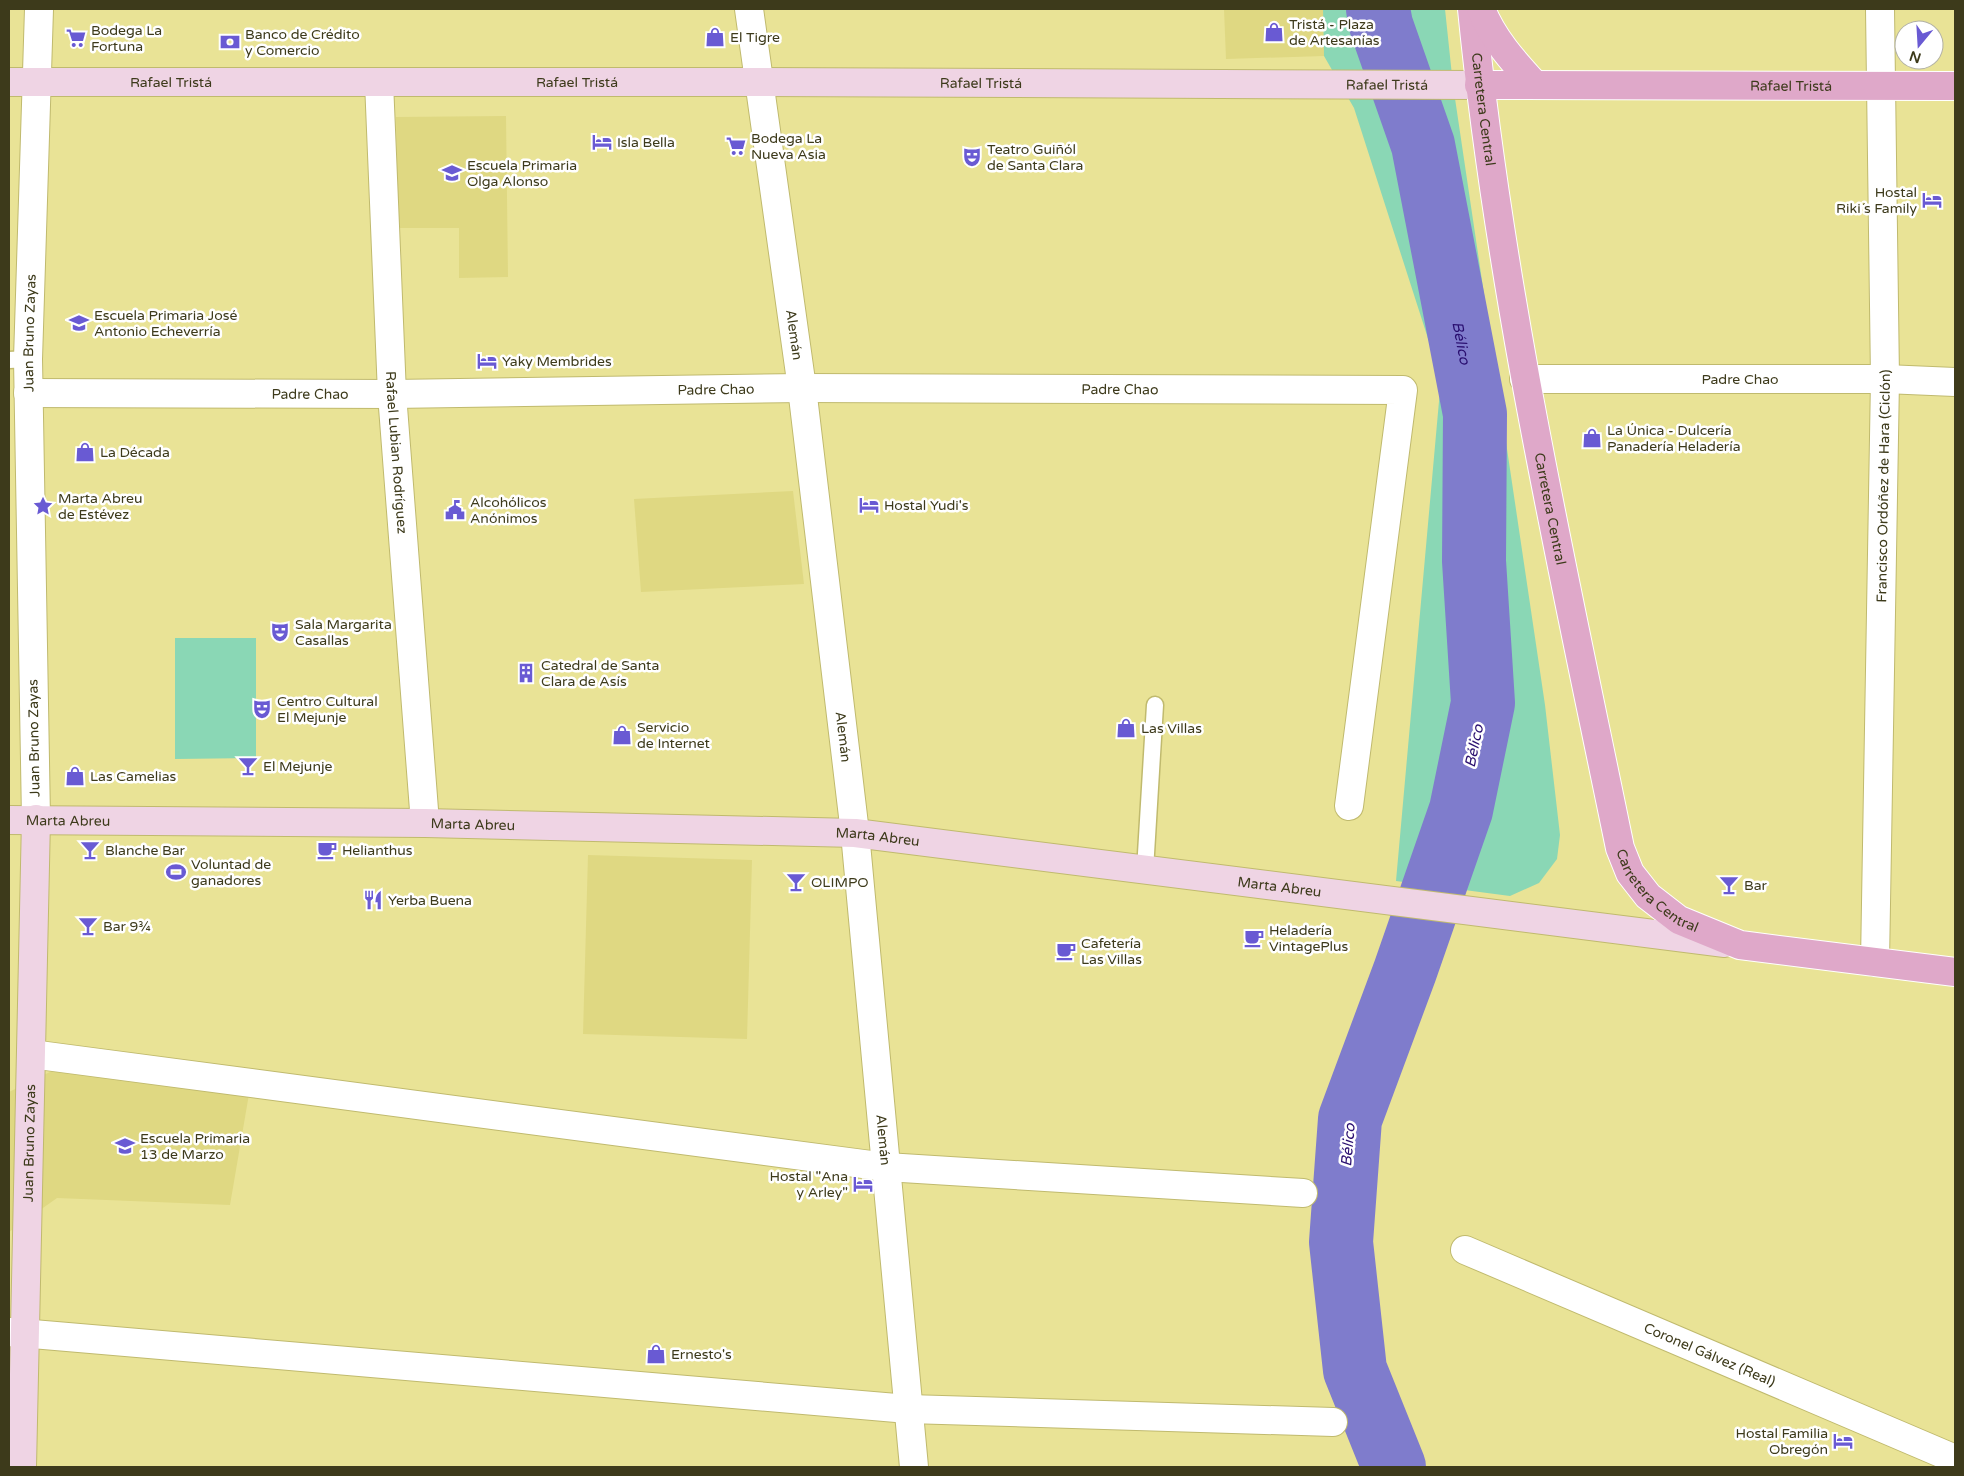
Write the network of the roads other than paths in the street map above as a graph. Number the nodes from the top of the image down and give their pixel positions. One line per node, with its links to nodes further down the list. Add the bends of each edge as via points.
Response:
1 (40, 9): 7 (street, Juan Bruno Zayas)
2 (749, 9): 9 (street, Alemán)
3 (1472, 9): 10 (main road, Carretera Central)
4 (1481, 9): 11 (main road, via 1505,52)
5 (1880, 9): 12 (street, Francisco Ordóñez de Hara (Ciclón))
6 (9, 82): 7 (street, Rafael Tristá)
7 (37, 82): 8 (street, Rafael Tristá); 14 (street, Juan Bruno Zayas)
8 (379, 82): 9 (street, Rafael Tristá); 20 (street, Rafael Lubian Rodríguez)
9 (759, 82): 10 (street, Rafael Tristá); 18 (street, Alemán)
10 (1479, 85): 11 (main road, Rafael Tristá); 15 (main road, Carretera Central)
11 (1535, 85): 12 (main road, Rafael Tristá)
12 (1882, 86): 13 (main road, Rafael Tristá); 16 (street, Francisco Ordóñez de Hara (Ciclón))
13 (1955, 86)
14 (18, 360): 19 (street, Juan Bruno Zayas)
15 (1524, 379): 16 (street, Padre Chao); 28 (main road, Carretera Central, via 1620,848 1630,873 1648,896 1679,920)
16 (1885, 379): 17 (street, Padre Chao); 29 (street, Francisco Ordóñez de Hara (Ciclón))
17 (1955, 382)
18 (802, 388): 20 (street, Padre Chao); 22 (street, Padre Chao, via 1403,390); 26 (street, Alemán)
19 (28, 393): 20 (street, Padre Chao); 23 (street, Juan Bruno Zayas)
20 (392, 394): 25 (street, Rafael Lubian Rodríguez)
21 (1155, 705): 27 (lane)
22 (1349, 806)
23 (36, 819): 24 (street, Marta Abreu); 25 (street, Marta Abreu); 31 (street, Juan Bruno Zayas)
24 (9, 820)
25 (424, 823): 26 (street, Marta Abreu)
26 (855, 833): 27 (street, Marta Abreu); 32 (street, Alemán)
27 (1145, 870): 28 (street, Marta Abreu)
28 (1740, 945): 29 (main road, Carretera Central)
29 (1875, 962): 30 (main road, Carretera Central)
30 (1955, 972)
31 (31, 1054): 32 (street); 35 (street, Juan Bruno Zayas)
32 (886, 1167): 33 (street); 36 (street, Alemán)
33 (1303, 1193)
34 (1465, 1250): 38 (street, Coronel Gálvez (Real))
35 (17, 1333): 36 (street); 39 (street, Juan Bruno Zayas)
36 (908, 1409): 37 (street); 40 (street, Alemán)
37 (1334, 1422)
38 (1955, 1458)
39 (22, 1467)
40 (914, 1467)

